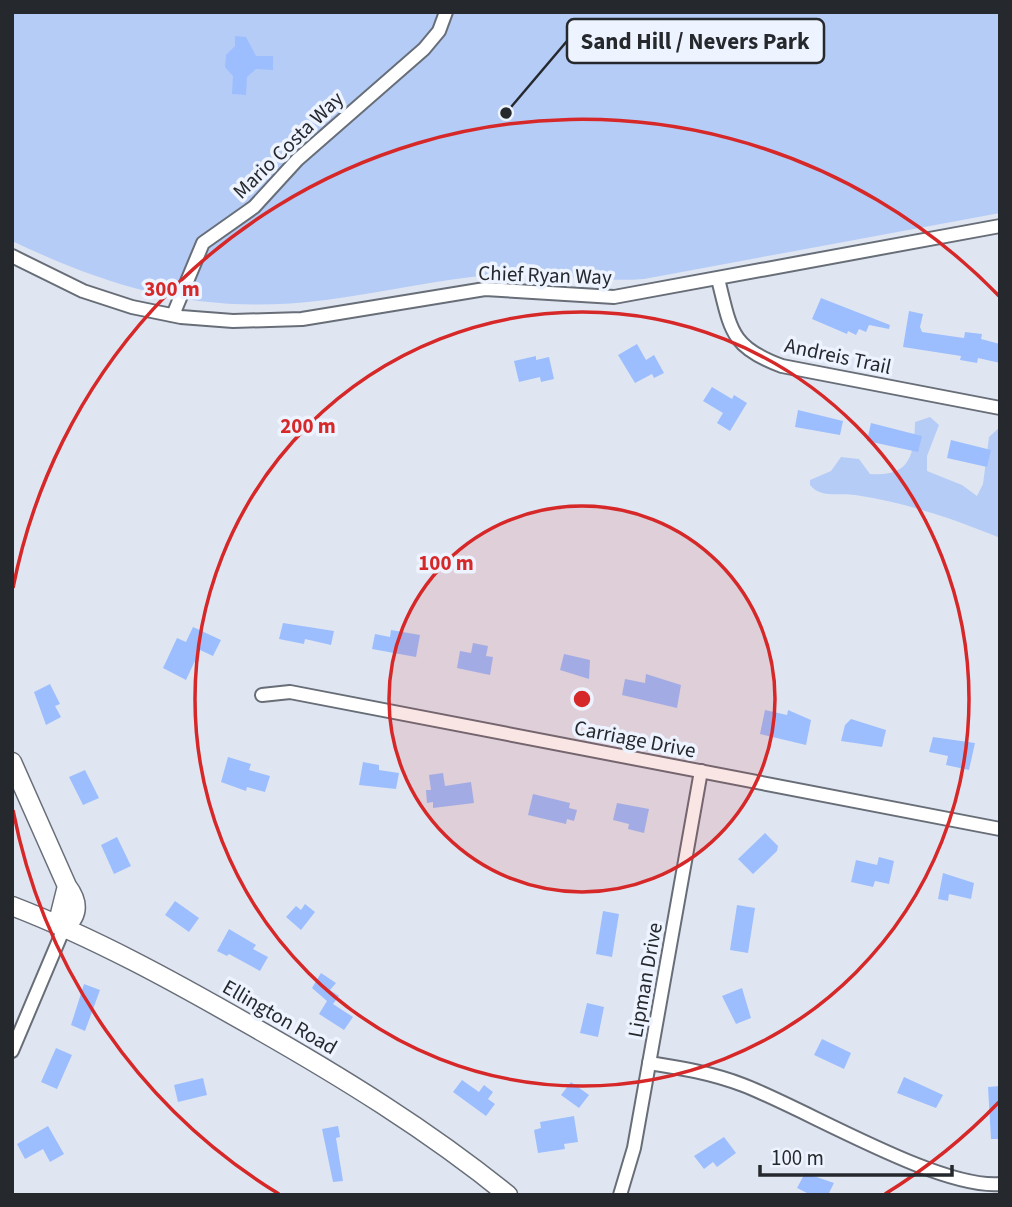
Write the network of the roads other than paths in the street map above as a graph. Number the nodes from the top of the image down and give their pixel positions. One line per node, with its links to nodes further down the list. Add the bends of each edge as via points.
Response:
1 (446, 12): 5 (street, Mario Costa Way, via 439,31 424,49 297,160 254,207 203,243)
2 (1000, 226): 4 (street, Chief Ryan Way)
3 (12, 256): 5 (street, Chief Ryan Way, via 83,291)
4 (718, 279): 5 (street, Chief Ryan Way, via 614,297 485,289 302,319 233,321); 6 (street, Andreis Trail, via 730,327 752,355 782,366)
5 (173, 315)
6 (1000, 408)
7 (262, 695): 9 (street, Carriage Drive, via 290,692)
8 (12, 762): 12 (main road, via 67,886 60,914)
9 (701, 771): 10 (street, Carriage Drive); 14 (street, Lipman Drive)
10 (1000, 829)
11 (12, 906): 12 (main road, Ellington Road)
12 (64, 928): 13 (street); 16 (main road, Ellington Road, via 210,1002 312,1061 423,1130)
13 (12, 1051)
14 (649, 1063): 15 (street, via 700,1071 742,1085 927,1168 987,1185); 17 (street, Lipman Drive, via 635,1148)
15 (1000, 1184)
16 (508, 1195)
17 (620, 1195)

